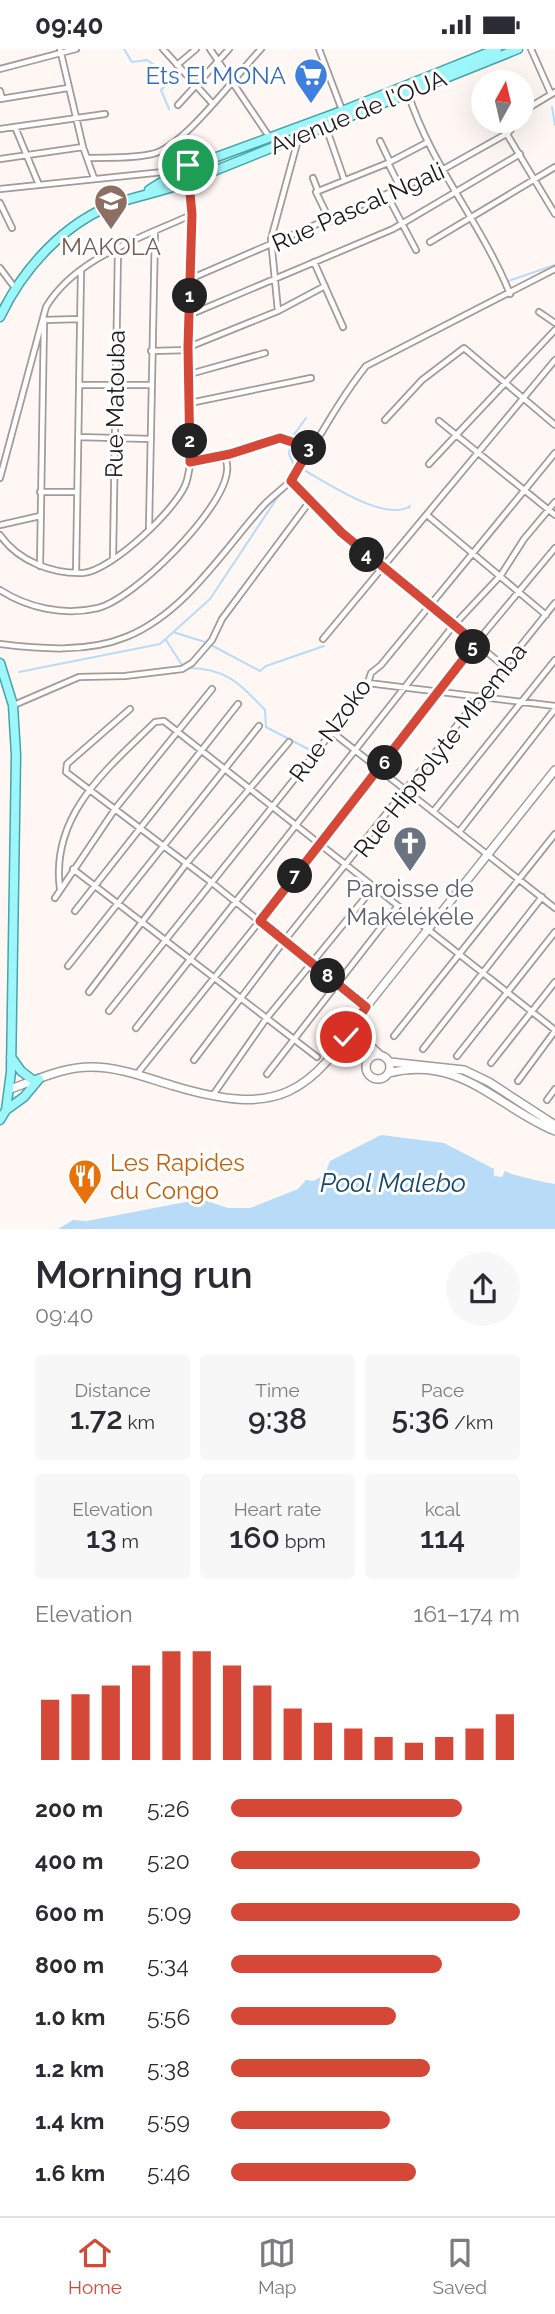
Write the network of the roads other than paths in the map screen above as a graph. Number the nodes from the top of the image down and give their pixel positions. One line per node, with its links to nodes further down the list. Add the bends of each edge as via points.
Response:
1 (76, 49): 11 (street)
2 (163, 49): 13 (street)
3 (196, 49): 13 (street)
4 (210, 49): 12 (street)
5 (229, 49): 12 (street)
6 (261, 49): 15 (street)
7 (319, 49): 25 (street)
8 (497, 49): 25 (main road, Avenue de l'OUA)
9 (518, 49): 19 (main road, Avenue de l'OUA)
10 (531, 49): 20 (street)
11 (61, 51): 14 (street); 17 (street)
12 (218, 61): 15 (street); 16 (street)
13 (177, 65): 16 (street)
14 (0, 69)
15 (232, 81): 22 (street); 34 (street)
16 (194, 86): 22 (street); 23 (street)
17 (68, 88): 21 (street); 27 (street)
18 (0, 91): 21 (street)
19 (408, 92): 28 (main road, Avenue de l'OUA); 36 (street)
20 (553, 93): 24 (street)
21 (1, 99)
22 (212, 103): 32 (street)
23 (178, 105)
24 (534, 105)
25 (342, 111): 34 (main road, Avenue de l'OUA)
26 (104, 114): 27 (street)
27 (77, 119): 29 (street); 37 (street)
28 (325, 124): 33 (main road, Avenue de l'OUA); 51 (street)
29 (15, 127): 30 (street); 39 (street)
30 (0, 129)
31 (508, 133): 38 (street); 45 (street, Rue Pascal Ngali)
32 (182, 136): 40 (street, via 153,154); 43 (street)
33 (299, 136): 47 (main road, Avenue de l'OUA); 69 (street)
34 (270, 139): 43 (main road, Avenue de l'OUA)
35 (380, 141): 42 (street)
36 (426, 143): 42 (street); 45 (street)
37 (83, 147): 39 (street); 40 (street)
38 (520, 154): 50 (street); 57 (street)
39 (27, 156): 41 (street); 53 (street)
40 (87, 157): 48 (street)
41 (0, 159)
42 (389, 163): 51 (street); 55 (street)
43 (198, 164): 46 (main road, Avenue de l'OUA); 47 (main road)
44 (555, 167): 50 (street)
45 (442, 170): 55 (street, Rue Pascal Ngali); 57 (street)
46 (174, 173): 48 (street); 52 (main road); 59 (main road)
47 (199, 177): 52 (main road, Avenue de l'OUA)
48 (94, 178): 53 (street)
49 (313, 178): 56 (street)
50 (533, 178): 62 (street); 63 (street)
51 (344, 179): 56 (street)
52 (184, 184): 59 (main road); 61 (street)
53 (39, 185): 54 (street)
54 (0, 189)
55 (401, 189): 58 (street, Rue Pascal Ngali)
56 (318, 191): 64 (street, via 315,194)
57 (456, 194): 63 (street); 65 (street)
58 (387, 195): 64 (street, Rue Pascal Ngali); 65 (street)
59 (139, 196): 79 (main road, via 83,220 45,251)
60 (0, 203): 66 (street)
61 (192, 214): 67 (street); 77 (street)
62 (555, 214)
63 (471, 219): 68 (street); 80 (street)
64 (330, 221): 69 (street, Rue Pascal Ngali)
65 (402, 223): 71 (street); 72 (street)
66 (12, 228)
67 (155, 232): 70 (street); 92 (street)
68 (430, 242)
69 (272, 245): 76 (street); 77 (street, Rue Pascal Ngali)
70 (118, 248): 75 (street); 99 (street, Rue Matouba)
71 (416, 250)
72 (314, 262): 76 (street); 78 (street)
73 (0, 268): 79 (street)
74 (555, 269): 80 (street)
75 (81, 271): 81 (street); 86 (street)
76 (275, 278): 82 (street); 84 (street)
77 (190, 279): 84 (street)
78 (325, 286): 82 (street); 89 (street)
79 (15, 288): 85 (main road)
80 (510, 294): 110 (street, via 366,366)
81 (46, 307): 87 (street); 116 (street)
82 (278, 311): 91 (street)
83 (539, 312): 88 (street)
84 (189, 315): 91 (street)
85 (0, 317)
86 (79, 319): 87 (street); 98 (street)
87 (44, 320): 119 (street)
88 (555, 323)
89 (343, 327)
90 (555, 330): 97 (street)
91 (189, 349): 92 (street); 95 (street)
92 (152, 351): 100 (street)
93 (265, 353): 95 (street)
94 (555, 360): 101 (street)
95 (190, 374): 102 (street)
96 (310, 378): 102 (street)
97 (503, 382): 101 (street); 103 (street, via 464,348 422,380); 106 (street)
98 (79, 385): 99 (street); 107 (street)
99 (114, 385): 100 (street); 108 (street, Rue Matouba)
100 (151, 385): 109 (street)
101 (522, 399): 105 (street); 113 (street)
102 (190, 403): 114 (street)
103 (385, 420)
104 (439, 421): 106 (street)
105 (555, 425)
106 (455, 435): 113 (street); 115 (street)
107 (78, 437): 108 (street); 120 (street)
108 (113, 438): 109 (street); 132 (street, Rue Matouba)
109 (150, 439): 128 (street)
110 (310, 448): 112 (street, via 280,438); 117 (street)
111 (555, 453): 118 (street, Rue Nzoko)
112 (225, 455): 114 (street); 137 (street, via 227,472 203,521 117,601 98,608 61,611 21,603)
113 (479, 455): 118 (street); 124 (street)
114 (190, 462): 128 (street, via 179,497)
115 (429, 464)
116 (0, 478)
117 (291, 481): 121 (street); 145 (street, via 274,494 198,583 137,632 123,639 67,647 32,649)
118 (525, 491): 123 (street); 131 (street, Rue Nzoko)
119 (40, 492): 120 (street); 126 (street)
120 (76, 492): 135 (street)
121 (310, 501): 134 (street); 156 (street, via 192,663 182,669 67,680)
122 (555, 502): 123 (street)
123 (549, 510): 125 (street); 136 (street)
124 (427, 515): 131 (street); 134 (street)
125 (555, 515)
126 (40, 516): 127 (street); 133 (street)
127 (0, 525)
128 (149, 528): 132 (street)
129 (0, 535): 133 (street, via 18,554)
130 (555, 548): 138 (street)
131 (473, 553): 136 (street); 140 (street, Rue Nzoko)
132 (113, 559): 135 (street, via 95,571)
133 (40, 566): 135 (street)
134 (382, 568): 140 (street); 143 (street)
135 (76, 573)
136 (501, 575): 138 (street); 142 (street)
137 (0, 590)
138 (520, 590): 141 (street); 144 (street)
139 (555, 603): 141 (street, Rue Hippolyte Mbemba)
140 (430, 607): 142 (street); 149 (street, Rue Nzoko, via 370,673)
141 (546, 615): 148 (street, Rue Hippolyte Mbemba)
142 (453, 626): 144 (street); 150 (street)
143 (323, 639)
144 (476, 643): 148 (street); 152 (street)
145 (0, 644)
146 (555, 660): 154 (street)
147 (0, 663): 156 (main road)
148 (505, 667): 153 (street, Rue Hippolyte Mbemba)
149 (368, 683): 150 (street); 161 (street, Rue Nzoko)
150 (404, 688): 152 (street); 164 (street)
151 (212, 689): 160 (street)
152 (440, 692): 153 (street); 166 (street)
153 (481, 698): 154 (street); 170 (street, Rue Hippolyte Mbemba)
154 (521, 702): 157 (street); 173 (street)
155 (238, 703): 163 (street)
156 (13, 705): 226 (main road)
157 (555, 708): 176 (street)
158 (130, 709): 169 (street, via 66,764 65,772)
159 (259, 726): 165 (street)
160 (177, 731): 163 (street); 169 (street, via 155,722); 172 (street)
161 (332, 732): 164 (street); 171 (street, Rue Nzoko)
162 (289, 742): 168 (street)
163 (200, 750): 165 (street); 174 (street)
164 (354, 751): 166 (street); 175 (street)
165 (224, 769): 168 (street); 178 (street)
166 (379, 770): 170 (street); 179 (street)
167 (555, 770): 180 (main road)
168 (247, 788): 171 (street); 181 (street)
169 (89, 790): 172 (street); 188 (street, via 66,826 57,870)
170 (407, 791): 173 (street); 182 (street, Rue Hippolyte Mbemba)
171 (272, 807): 175 (street); 185 (street, Rue Nzoko)
172 (115, 809): 174 (street); 183 (street)
173 (433, 812): 176 (street)
174 (139, 826): 178 (street); 186 (street)
175 (295, 826): 179 (street); 192 (street)
176 (458, 832): 180 (street)
177 (555, 834): 184 (street)
178 (163, 845): 181 (street); 191 (street)
179 (320, 845): 182 (street); 197 (street)
180 (488, 855): 184 (street); 198 (main road)
181 (186, 864): 185 (street); 196 (street)
182 (347, 867): 187 (street); 201 (street, Rue Hippolyte Mbemba)
183 (73, 869): 186 (street); 188 (street)
184 (518, 879): 189 (street); 202 (street)
185 (211, 882): 192 (street); 200 (street, Rue Nzoko)
186 (95, 884): 191 (street); 195 (street)
187 (373, 888): 193 (street); 204 (street)
188 (60, 889): 190 (street)
189 (542, 897): 194 (street); 206 (street)
190 (55, 898)
191 (118, 900): 196 (street); 205 (street)
192 (236, 902): 197 (street); 203 (street)
193 (397, 907): 198 (street); 208 (street)
194 (555, 908)
195 (75, 911)
196 (142, 921): 200 (street); 210 (street)
197 (260, 921): 201 (street); 207 (street)
198 (427, 931): 202 (street); 213 (main road)
199 (555, 932): 211 (street)
200 (166, 940): 203 (street); 214 (street, Rue Nzoko)
201 (284, 941): 204 (street); 212 (street, Rue Hippolyte Mbemba)
202 (457, 955): 206 (street); 220 (street)
203 (190, 959): 207 (street); 217 (street)
204 (312, 963): 208 (street); 216 (street)
205 (68, 966)
206 (483, 975): 211 (street); 223 (street)
207 (214, 978): 212 (street); 233 (street)
208 (336, 982): 213 (street); 222 (street)
209 (555, 982): 215 (street)
210 (89, 992)
211 (506, 993): 215 (street); 225 (street)
212 (240, 999): 216 (street); 229 (street, Rue Hippolyte Mbemba)
213 (366, 1007): 218 (main road)
214 (109, 1011)
215 (532, 1011): 219 (street); 231 (street)
216 (266, 1019): 222 (street); 239 (street)
217 (136, 1028)
218 (352, 1029): 221 (main road); 224 (main road)
219 (555, 1031): 236 (street)
220 (394, 1035)
221 (346, 1037): 228 (main road, via 361,1045); 239 (main road, via 307,1081 282,1097)
222 (292, 1039): 227 (street); 234 (street)
223 (423, 1049)
224 (379, 1054): 228 (main road); 230 (main road)
225 (457, 1056)
226 (11, 1057): 235 (main road, via 25,1075); 237 (main road)
227 (317, 1057)
228 (368, 1059): 232 (main road, via 366,1071 371,1077 379,1079)
229 (194, 1060)
230 (390, 1062): 232 (main road); 243 (main road, via 464,1070)
231 (491, 1063)
232 (389, 1073): 244 (main road, via 414,1070 461,1076)
233 (137, 1074): 235 (main road, via 76,1067); 239 (main road)
234 (267, 1074)
235 (36, 1080): 237 (main road); 241 (main road, via 24,1097)
236 (518, 1081)
237 (10, 1089): 241 (main road)
238 (555, 1089): 240 (street)
239 (212, 1096)
240 (547, 1100)
241 (6, 1110): 242 (main road)
242 (0, 1120)
243 (555, 1125)
244 (555, 1131)

